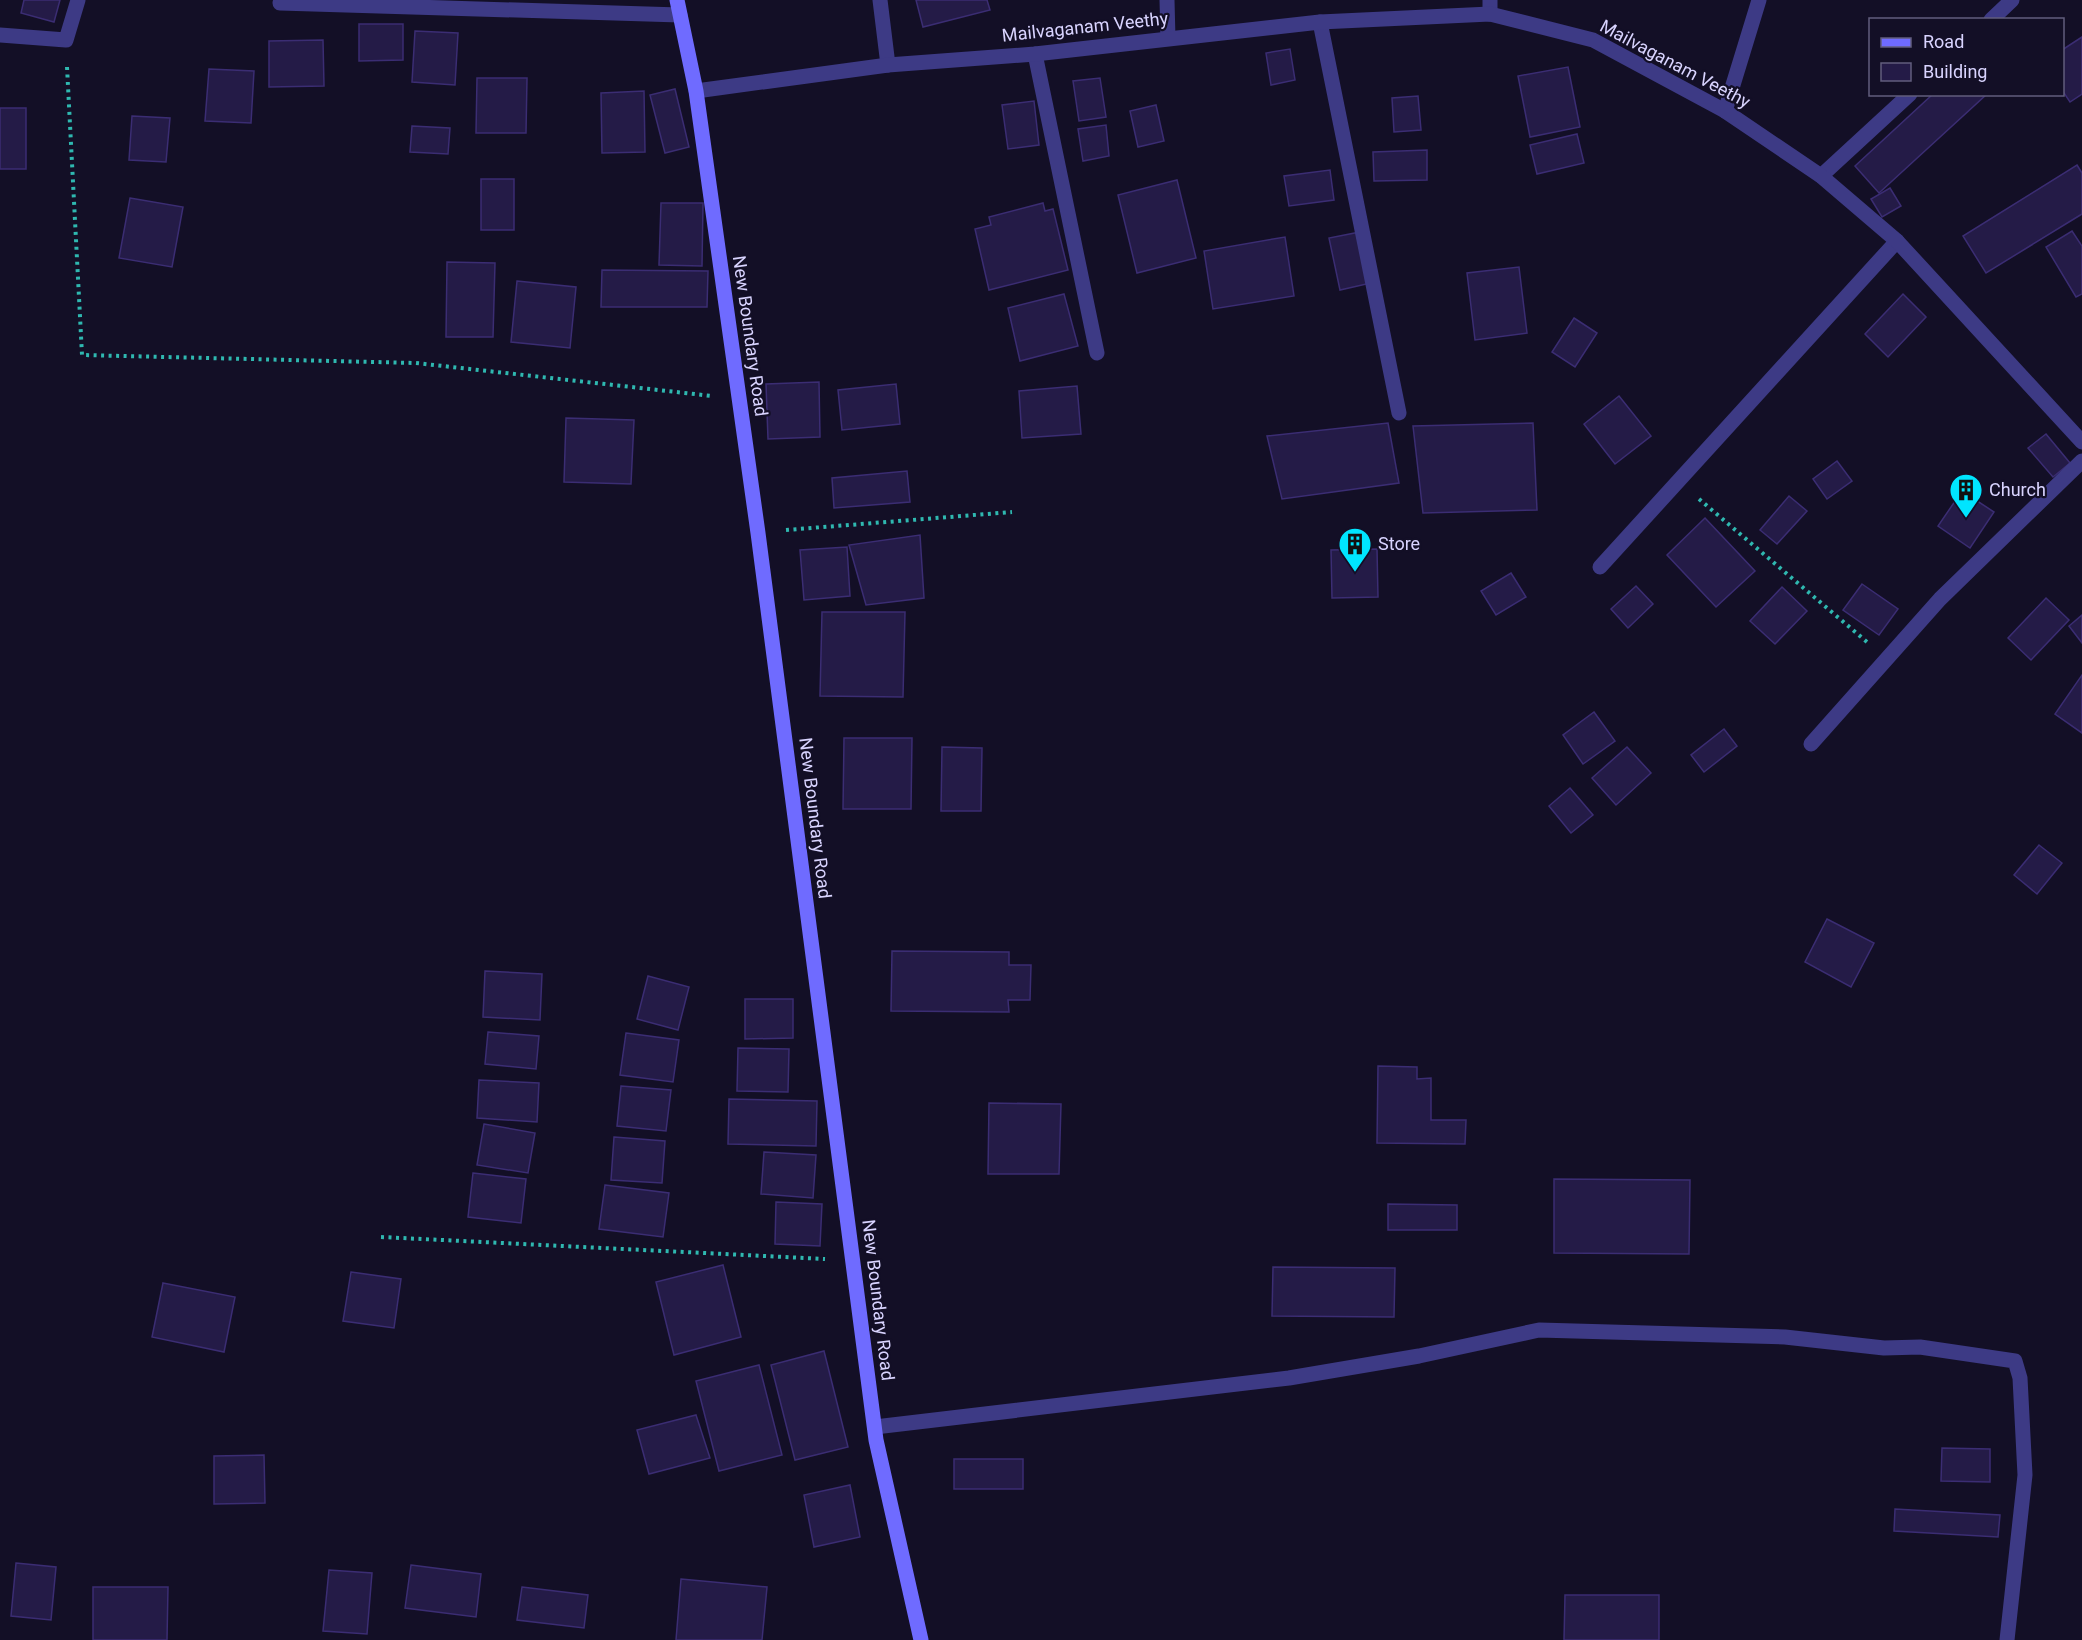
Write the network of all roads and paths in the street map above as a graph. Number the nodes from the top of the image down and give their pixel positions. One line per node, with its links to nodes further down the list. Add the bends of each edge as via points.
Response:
1 (78, 0): 13 (street)
2 (880, 0): 15 (street)
3 (1167, 0): 12 (street)
4 (1759, 0): 18 (street)
5 (2012, 0): 9 (street)
6 (280, 3): 8 (street)
7 (1490, 7): 10 (street, Mailvaganam Veethy); 18 (street, Mailvaganam Veethy, via 1593,40)
8 (679, 8): 16 (main road, New Boundary Road)
9 (1993, 18)
10 (1320, 22): 12 (street, Mailvaganam Veethy); 23 (street)
11 (0, 34): 13 (street)
12 (1168, 38): 14 (street, Mailvaganam Veethy)
13 (66, 40): 22 (path, via 82,355 416,363)
14 (1035, 54): 15 (street, Mailvaganam Veethy); 21 (street)
15 (888, 65): 16 (street, Mailvaganam Veethy)
16 (696, 91): 22 (main road, New Boundary Road)
17 (1908, 96): 19 (street)
18 (1725, 111): 19 (street, Mailvaganam Veethy)
19 (1821, 176): 20 (street, Mailvaganam Veethy)
20 (1897, 241): 24 (street, Mailvaganam Veethy); 26 (street)
21 (1097, 353)
22 (739, 399): 28 (main road, New Boundary Road)
23 (1400, 413)
24 (2082, 442)
25 (2082, 461): 30 (street, via 1940,598)
26 (1677, 481): 29 (street); 30 (path)
27 (1012, 512): 28 (path)
28 (758, 533): 33 (main road, New Boundary Road)
29 (1599, 567)
30 (1887, 659): 31 (street)
31 (1811, 744)
32 (381, 1237): 33 (path)
33 (853, 1261): 34 (main road, New Boundary Road)
34 (875, 1428): 35 (main road, New Boundary Road); 36 (street, via 1289,1378 1539,1330 1785,1337 1998,1356 2015,1361 2020,1378 2025,1475)
35 (921, 1640)
36 (2007, 1640)

